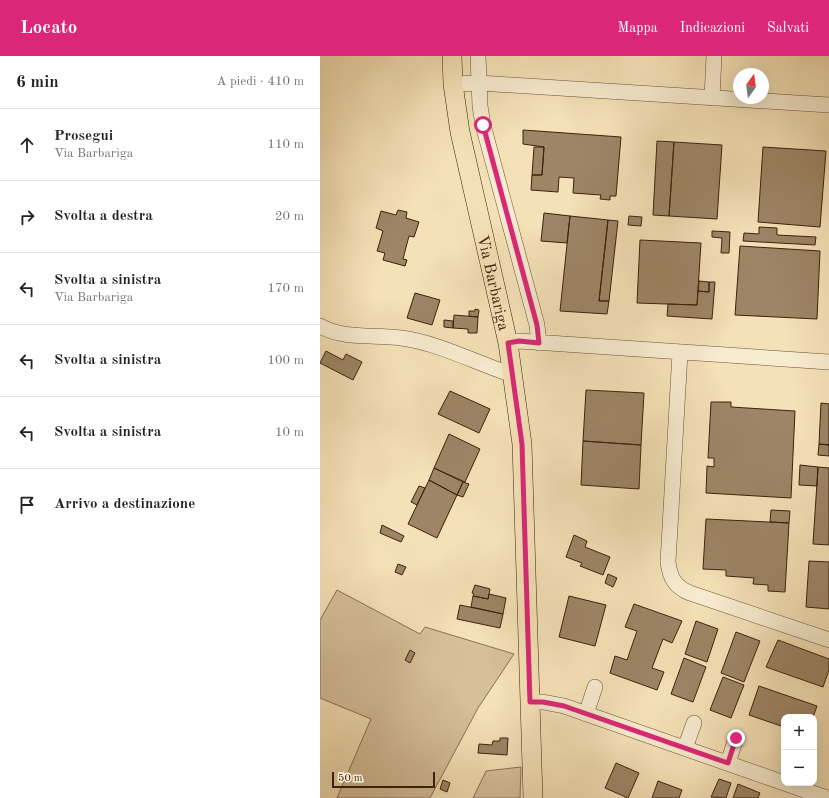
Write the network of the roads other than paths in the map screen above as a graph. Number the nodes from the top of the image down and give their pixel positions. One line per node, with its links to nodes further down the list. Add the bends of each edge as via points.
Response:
1 (452, 56): 5 (main road, Via Barbariga)
2 (478, 56): 4 (street, Via Barbariga)
3 (714, 56): 6 (street)
4 (480, 83): 5 (street); 6 (street); 10 (street, Via Barbariga, via 483,125 537,325)
5 (453, 84): 9 (main road, Via Barbariga, via 460,132)
6 (712, 98): 7 (street)
7 (829, 106)
8 (320, 326): 13 (street, via 332,333 402,338 424,343 507,373)
9 (508, 343): 10 (street); 13 (main road, Via Barbariga)
10 (539, 343): 11 (street)
11 (680, 353): 12 (street); 14 (street, via 668,562 673,581 690,593)
12 (829, 362)
13 (513, 372): 16 (main road, Via Barbariga, via 524,474)
14 (829, 640)
15 (595, 687): 17 (street)
16 (530, 702): 17 (street, via 564,706); 24 (main road, Via Barbariga)
17 (586, 714): 20 (street)
18 (694, 723): 20 (street)
19 (736, 738): 21 (street)
20 (685, 748): 21 (street)
21 (728, 763): 22 (street)
22 (781, 782)
23 (793, 786): 25 (street)
24 (533, 798)
25 (827, 798)

